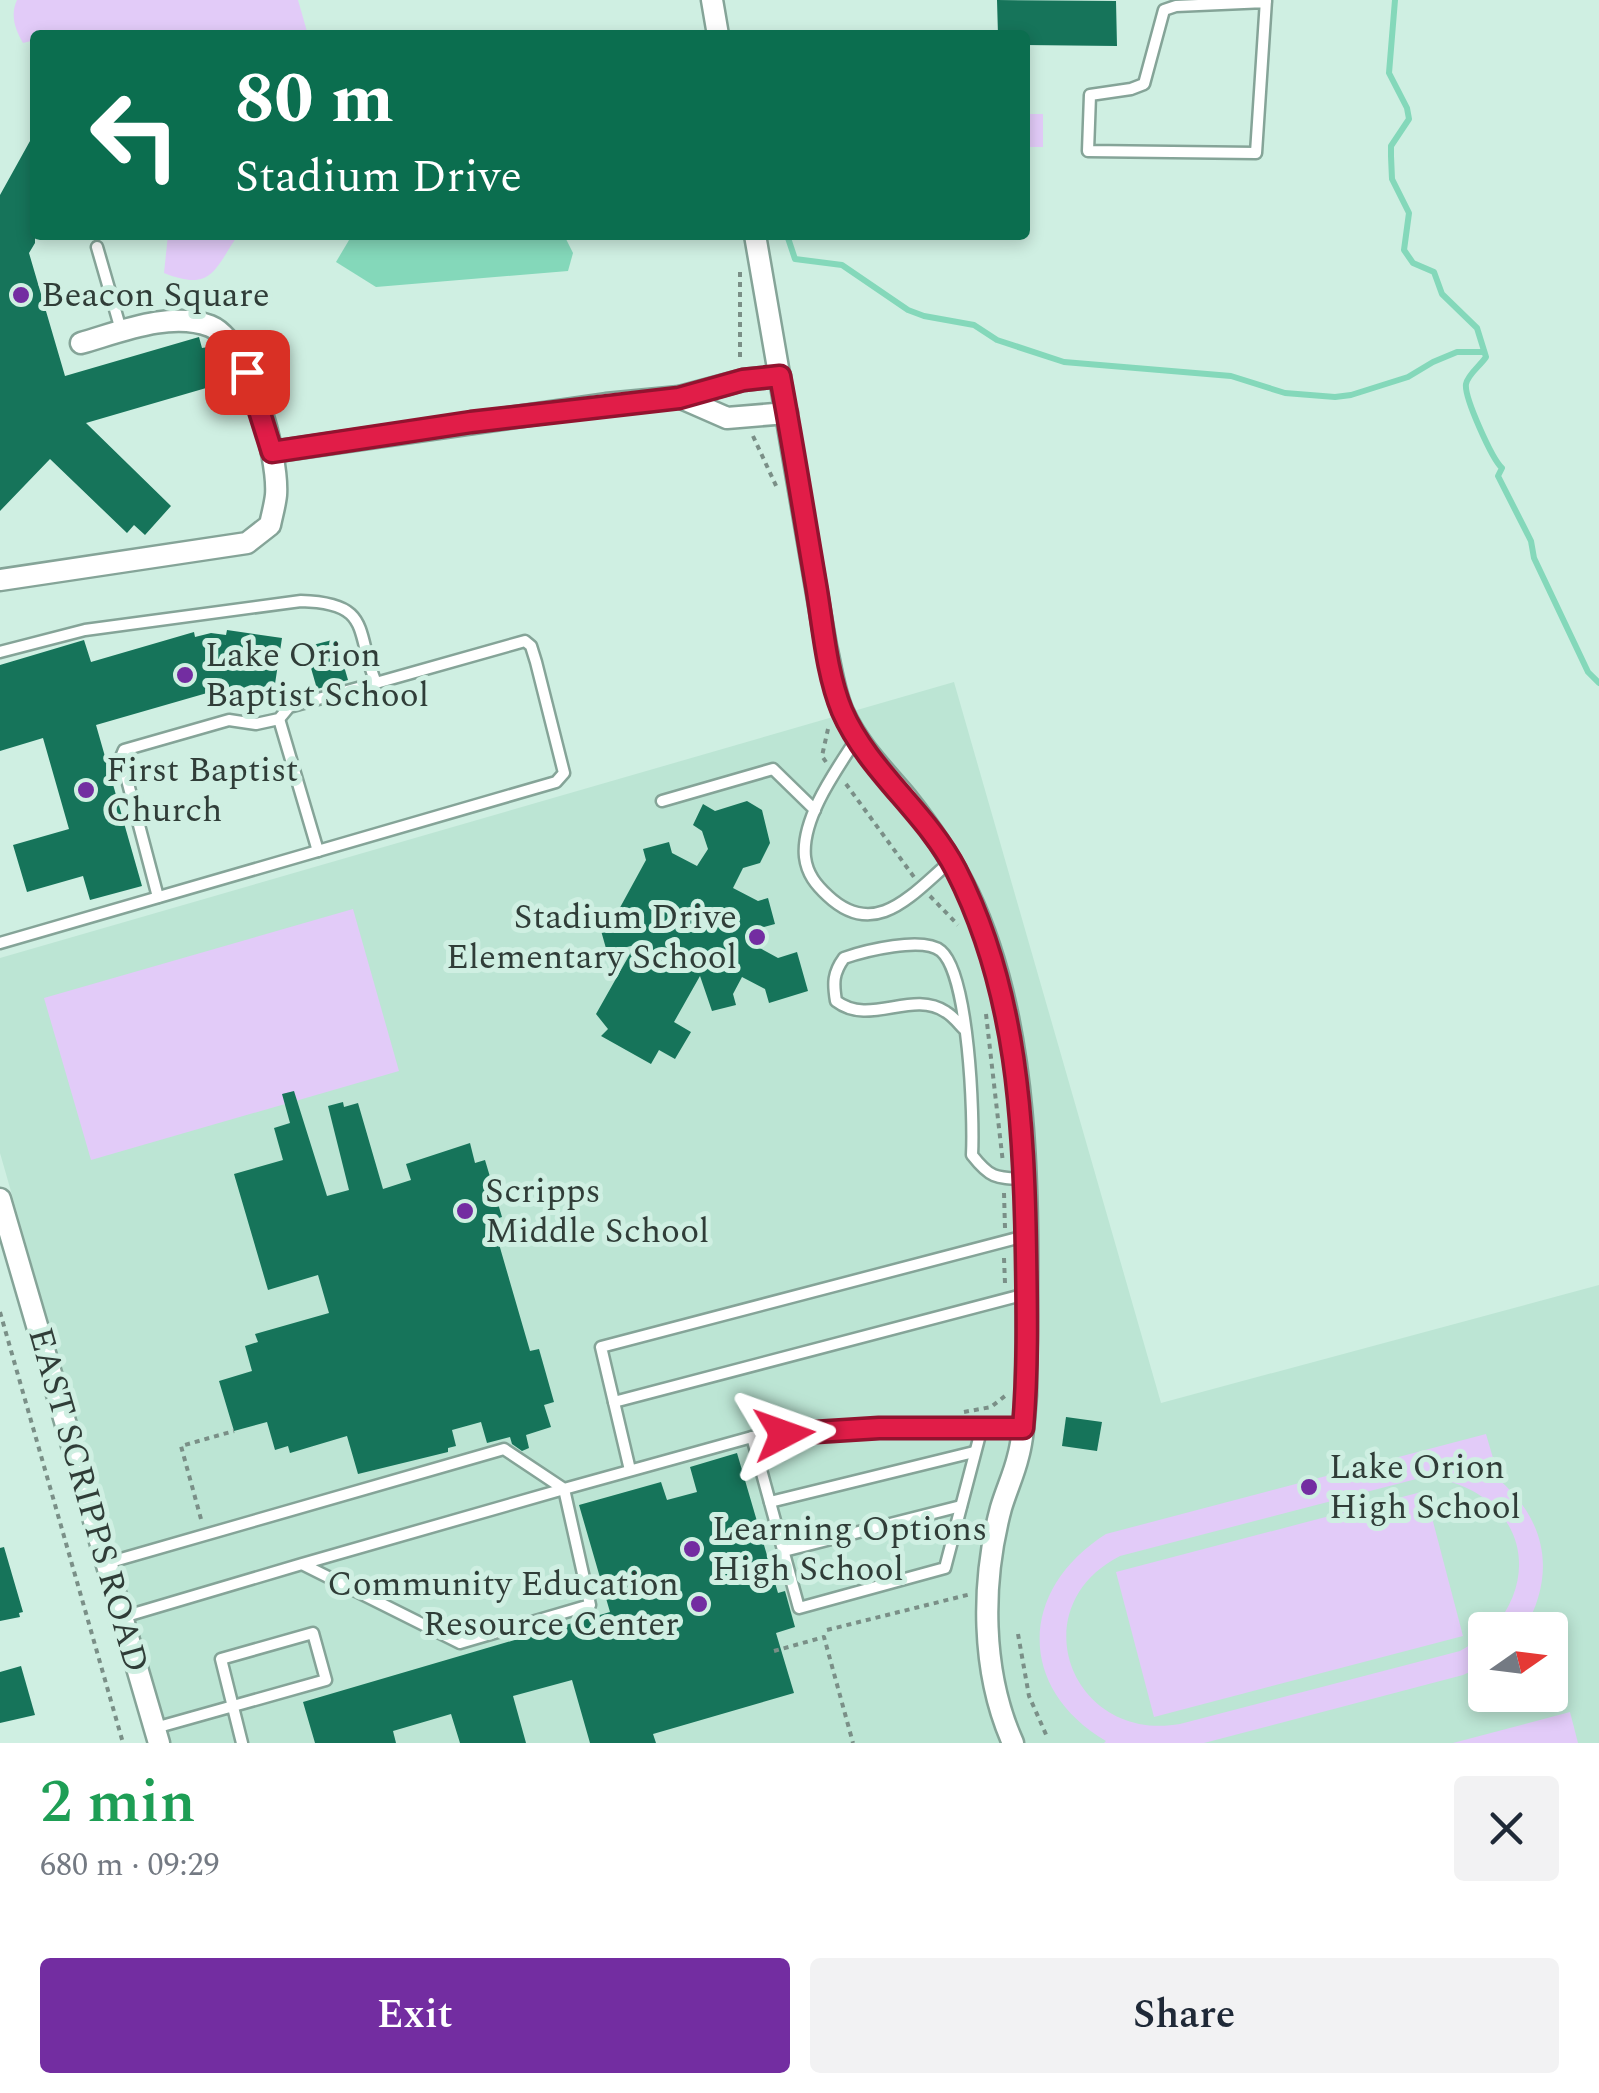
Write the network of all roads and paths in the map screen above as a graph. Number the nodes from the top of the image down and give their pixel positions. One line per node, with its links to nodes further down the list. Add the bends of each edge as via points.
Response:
1 (712, 0): 3 (street)
2 (1266, 1): 2 (lane, via 1256,153 1088,150 1090,95 1144,84 1164,10)
3 (717, 30)
4 (755, 240): 10 (street)
5 (97, 247): 7 (lane)
6 (740, 271): 9 (path)
7 (122, 331): 8 (street); 13 (street, via 182,320 214,327 247,372)
8 (81, 343)
9 (740, 358)
10 (780, 376): 11 (street); 12 (street)
11 (679, 398): 12 (street, via 727,418); 13 (street)
12 (787, 414): 18 (street, via 826,646 842,710)
13 (272, 452): 14 (street, via 276,494 270,525 247,543)
14 (0, 580)
15 (0, 652): 16 (lane, via 85,630 328,602 357,620)
16 (376, 683): 17 (lane, via 289,707); 21 (lane, via 525,641 564,772 556,782)
17 (280, 719): 21 (lane); 23 (lane, via 228,720 124,750)
18 (858, 737): 20 (lane); 22 (street)
19 (662, 801): 20 (lane, via 773,769)
20 (815, 810): 22 (lane, via 804,856 813,882 839,906 868,916 899,906)
21 (318, 851): 23 (lane)
22 (951, 861): 26 (street, via 1009,1022)
23 (158, 897): 24 (lane)
24 (0, 943)
25 (964, 1029): 25 (lane, via 952,967 931,946 858,953 836,968 836,1001 848,1010 918,1004 945,1010); 26 (lane, via 972,1155 996,1178)
26 (1024, 1179): 28 (street)
27 (0, 1199): 43 (street, EAST SCRIPPS ROAD)
28 (1026, 1236): 29 (street); 31 (lane, via 600,1347)
29 (1026, 1294): 31 (lane); 33 (street)
30 (0, 1312): 53 (path)
31 (614, 1402): 37 (lane)
32 (982, 1427): 33 (lane); 35 (lane); 36 (lane)
33 (1023, 1428): 56 (street, via 989,1569 989,1649)
34 (234, 1432): 41 (path, via 181,1446)
35 (752, 1437): 37 (lane); 39 (lane)
36 (974, 1452): 39 (lane); 40 (lane)
37 (630, 1470): 38 (lane)
38 (564, 1490): 43 (lane, via 504,1449); 44 (lane); 44 (lane, via 590,1605 460,1644)
39 (770, 1502): 42 (lane)
40 (960, 1506): 42 (lane); 42 (lane, via 946,1568 800,1608)
41 (202, 1522)
42 (784, 1551)
43 (107, 1563): 46 (street, EAST SCRIPPS ROAD)
44 (302, 1564): 46 (lane)
45 (971, 1594): 47 (path)
46 (123, 1616): 51 (street, EAST SCRIPPS ROAD)
47 (827, 1630)
48 (1018, 1634): 52 (path, via 1029,1696)
49 (774, 1651): 55 (path, via 824,1637)
50 (234, 1706): 50 (lane, via 221,1659 313,1632 326,1680); 51 (lane); 54 (lane)
51 (157, 1739)
52 (1048, 1739)
53 (123, 1743)
54 (242, 1743)
55 (852, 1743)
56 (1014, 1743)

